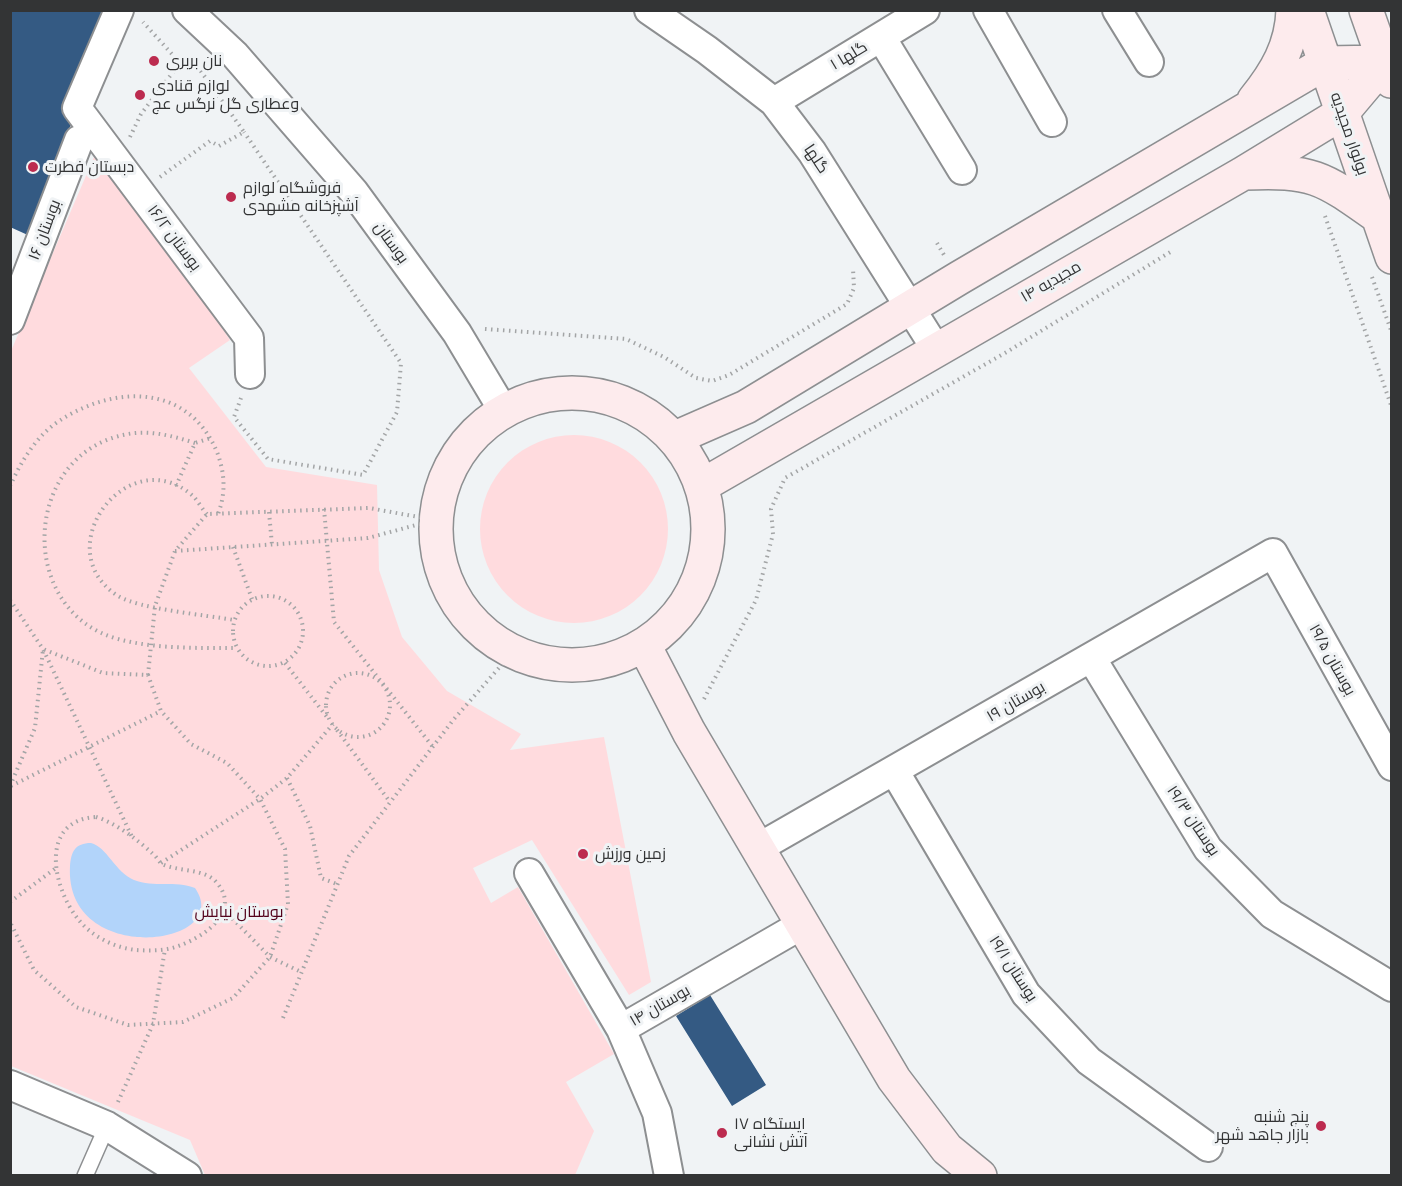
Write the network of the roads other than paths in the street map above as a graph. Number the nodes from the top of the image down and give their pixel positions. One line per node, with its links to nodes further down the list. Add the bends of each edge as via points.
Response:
1 (187, 10): 28 (street, بوستان, via 235,56 354,192 457,333)
2 (649, 10): 14 (street, گلها)
3 (925, 10): 10 (street, گلها ۱)
4 (988, 10): 17 (street)
5 (1117, 10): 11 (street)
6 (1293, 10): 15 (street, via 1287,46 1276,73)
7 (1307, 10): 12 (street, بولوار مجیدیه)
8 (1366, 10): 13 (street)
9 (130, 15): 27 (street, بوستان ۱۶/۲, via 77,108 249,338)
10 (881, 37): 14 (street, گلها ۱); 20 (street)
11 (1149, 62)
12 (1325, 63): 13 (street); 15 (street); 16 (street, بولوار مجیدیه)
13 (1388, 73): 16 (street, مجیدیه ۱۴)
14 (774, 102): 24 (street, گلها, via 812,152)
15 (1254, 105): 19 (street, via 1276,111 1286,127); 24 (street)
16 (1342, 112): 19 (street, مجیدیه ۱۴); 22 (street, بولوار مجیدیه)
17 (1052, 122)
18 (79, 140): 25 (street, بوستان ۱۶)
19 (1288, 146): 21 (street, مجیدیه ۱۴)
20 (962, 170)
21 (1242, 174): 22 (street, via 1286,171 1312,175); 26 (street, مجیدیه ۱۴)
22 (1377, 216): 23 (street, بولوار مجیدیه)
23 (1392, 257)
24 (910, 307): 26 (street, گلها); 29 (street, via 746,407)
25 (10, 320)
26 (936, 349): 30 (street, مجیدیه ۱۴)
27 (250, 375)
28 (503, 410): 29 (street, via 527,399 582,392 633,406); 32 (street, via 481,426 449,467 435,520 442,573 469,620 512,653 565,667 618,660)
29 (675, 438): 30 (street)
30 (703, 485): 32 (street, via 710,540 696,591 664,633)
31 (1273, 553): 33 (street, بوستان ۱۹); 34 (street, بوستان ۱۹/۵)
32 (645, 647): 36 (street, via 689,732)
33 (1092, 659): 35 (street, بوستان ۱۹); 39 (street, بوستان ۱۹/۳, via 1208,849 1272,914)
34 (1392, 766)
35 (895, 772): 36 (street, بوستان ۱۹); 43 (street, بوستان ۱۹/۱, via 1026,994 1089,1061)
36 (758, 848): 38 (street)
37 (529, 873): 40 (street)
38 (803, 924): 40 (street, بوستان ۱۴); 47 (street, via 894,1079 947,1149)
39 (1392, 987)
40 (621, 1029): 46 (street, بوستان ۱۴, via 657,1113)
41 (10, 1085): 42 (street)
42 (107, 1126): 44 (lane); 45 (street)
43 (1208, 1147)
44 (85, 1176)
45 (187, 1176)
46 (669, 1176)
47 (980, 1176)

